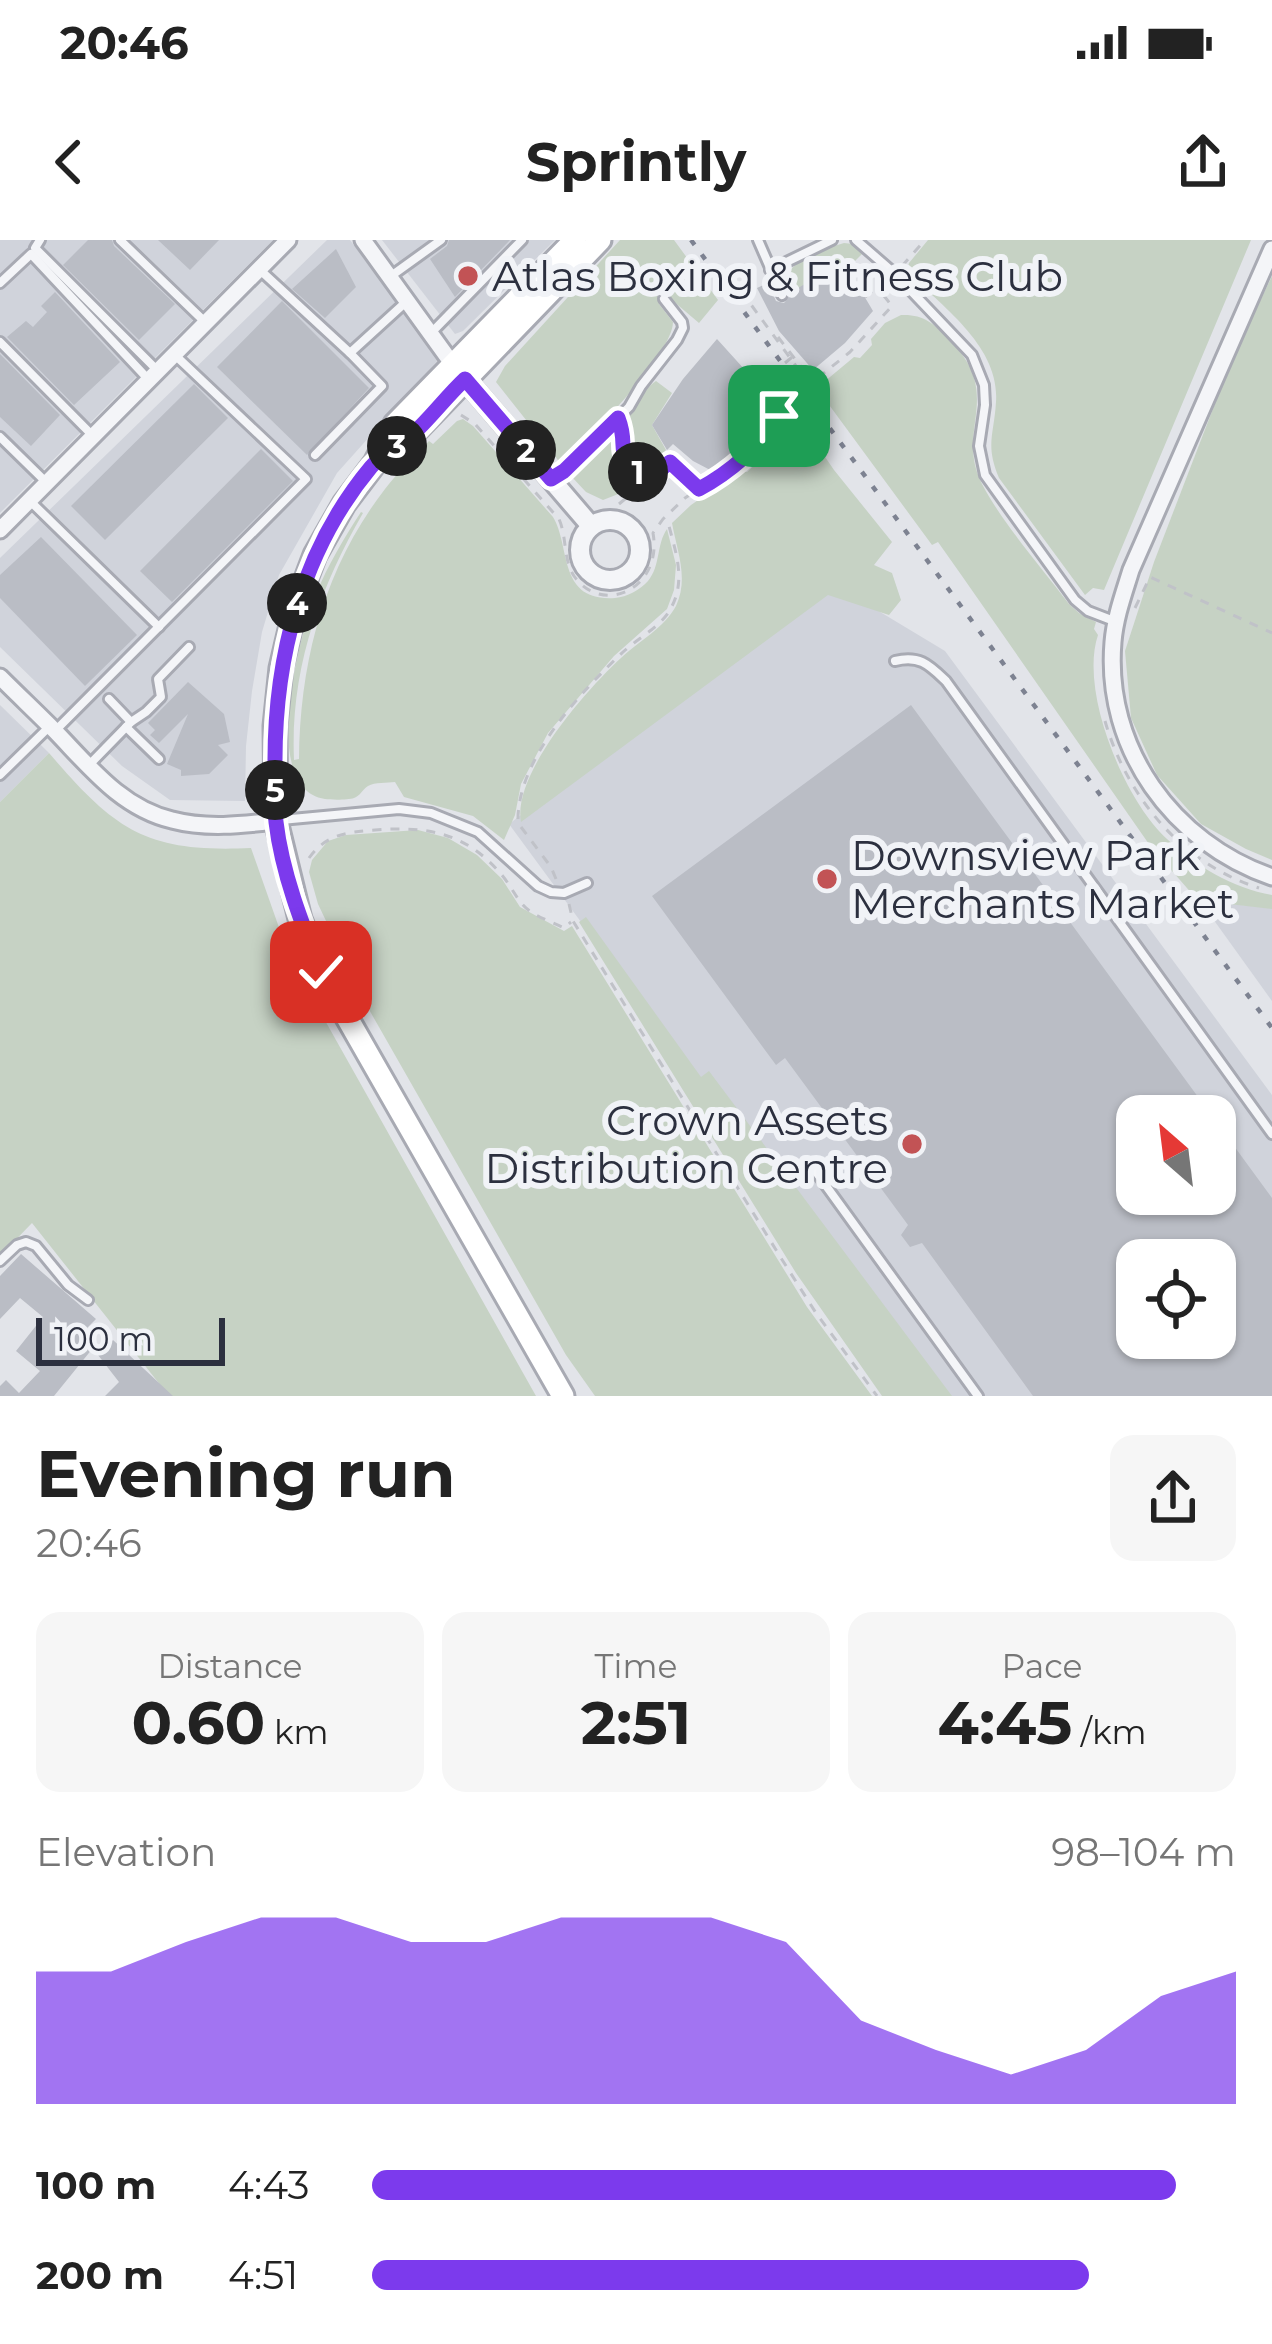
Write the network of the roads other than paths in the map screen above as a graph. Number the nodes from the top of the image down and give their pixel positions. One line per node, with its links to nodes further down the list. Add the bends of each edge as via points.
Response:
1 (40, 240): 27 (lane, via 34,248)
2 (120, 240): 21 (lane)
3 (288, 240): 14 (street)
4 (363, 240): 16 (street)
5 (441, 240): 16 (lane)
6 (522, 240): 22 (lane)
7 (575, 240): 26 (main road)
8 (600, 240): 26 (main road)
9 (758, 240): 15 (lane)
10 (832, 240): 12 (lane)
11 (856, 240): 36 (lane, via 977,365 985,395 980,455 991,487 1075,600)
12 (817, 243): 15 (lane)
13 (1272, 249): 36 (street, via 1131,570)
14 (259, 269): 21 (street); 24 (lane)
15 (770, 270): 18 (lane)
16 (390, 277): 20 (street)
17 (0, 284): 27 (lane, via 31,254)
18 (782, 295)
19 (664, 299): 31 (lane, via 682,322 681,334 618,418)
20 (407, 301): 22 (street); 24 (lane)
21 (206, 323): 25 (street)
22 (430, 333): 26 (street)
23 (0, 342): 28 (lane)
24 (350, 353): 30 (lane, via 382,386)
25 (174, 355): 27 (street); 37 (lane, via 306,479)
26 (458, 371): 31 (street); 47 (main road, via 412,434 375,463 315,555 280,668)
27 (153, 375): 28 (street)
28 (93, 436): 32 (street)
29 (0, 437): 32 (lane)
30 (315, 455)
31 (551, 479): 34 (street)
32 (46, 483): 33 (street)
33 (29, 500): 35 (street); 37 (lane)
34 (592, 526)
35 (0, 530)
36 (1124, 618): 48 (street, via 1112,656 1114,688 1149,784 1197,838)
37 (159, 627): 43 (lane)
38 (189, 647): 42 (lane, via 158,679 161,697)
39 (895, 661): 50 (lane, via 911,657 946,681)
40 (0, 677): 43 (street)
41 (109, 699): 42 (lane)
42 (128, 724): 44 (lane); 45 (lane)
43 (53, 728): 45 (street); 46 (lane)
44 (159, 760)
45 (88, 766): 47 (street, via 128,802 160,817 216,826)
46 (0, 776)
47 (276, 821): 49 (lane, via 431,813 478,832 551,892); 54 (main road, via 321,972)
48 (1272, 877)
49 (587, 883)
50 (1272, 1134)
51 (811, 1165): 55 (lane)
52 (0, 1261): 53 (lane, via 17,1245 36,1246)
53 (88, 1300)
54 (563, 1396)
55 (979, 1396)

